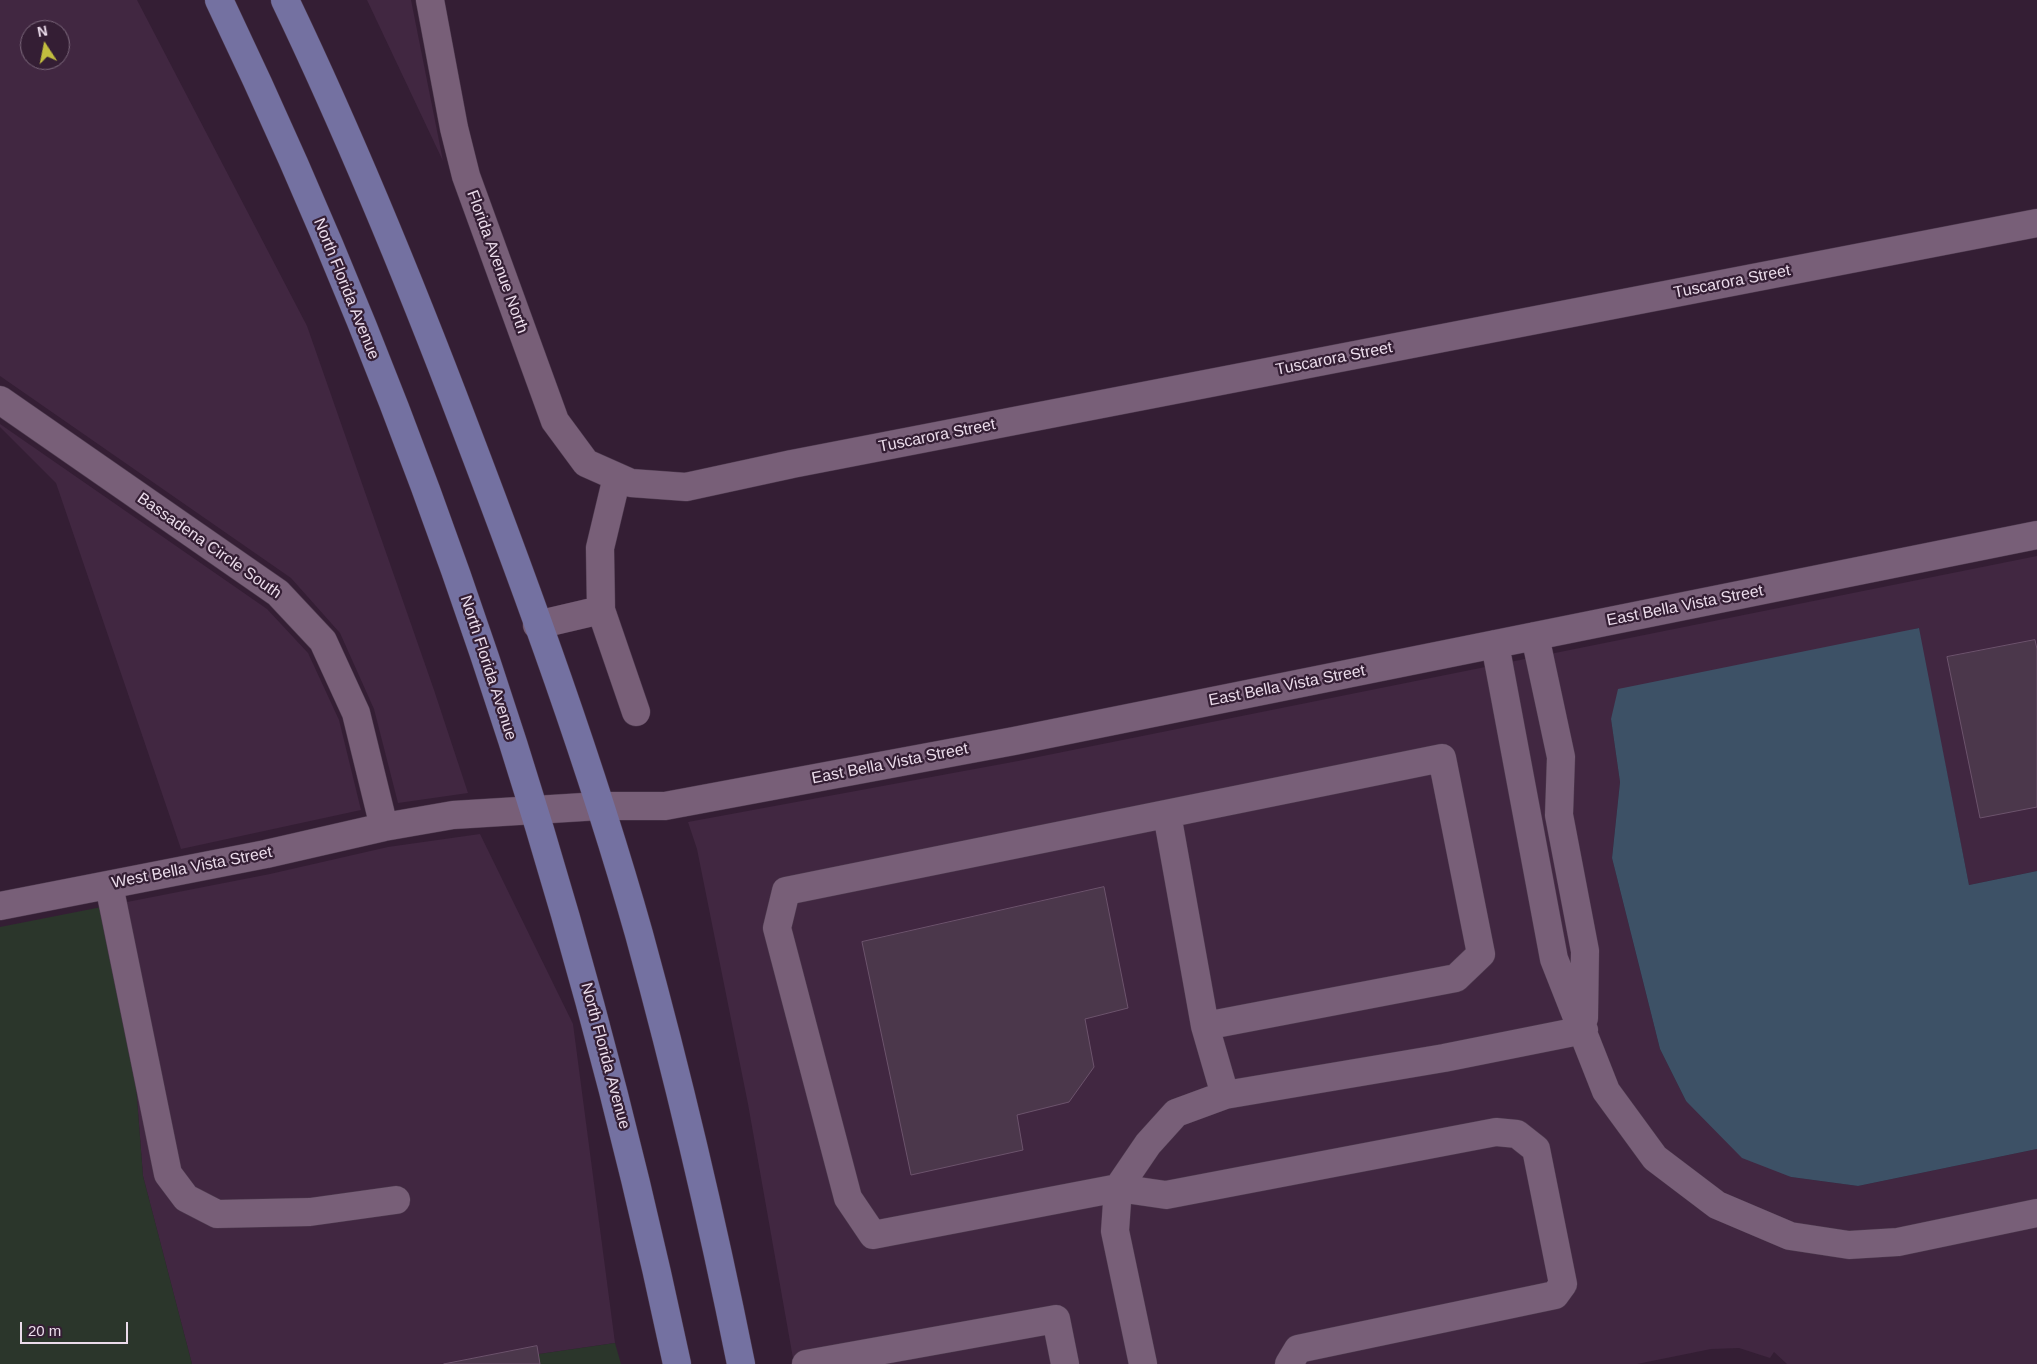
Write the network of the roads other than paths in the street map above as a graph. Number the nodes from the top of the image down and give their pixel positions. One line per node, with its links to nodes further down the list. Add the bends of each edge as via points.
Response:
1 (219, 0): 16 (main road, North Florida Avenue, via 276,119 348,289 443,533)
2 (285, 0): 9 (main road, via 336,108 410,282)
3 (430, 0): 6 (street, Florida Avenue North, via 466,176 555,421 586,463)
4 (2037, 223): 6 (street, Tuscarora Street, via 686,487)
5 (0, 400): 18 (street, Bassadena Circle South, via 278,592 323,641 356,713)
6 (624, 480): 8 (street, via 600,548)
7 (2037, 535): 10 (street, East Bella Vista Street)
8 (601, 610): 9 (street); 12 (street)
9 (537, 625): 15 (main road)
10 (1535, 636): 11 (street, East Bella Vista Street); 13 (street, via 1561,757)
11 (1495, 644): 14 (street); 15 (street, East Bella Vista Street, via 1024,739 665,806)
12 (636, 712)
13 (1560, 779): 14 (street); 22 (street, via 1559,815 1586,951)
14 (1522, 787): 22 (street, via 1554,959)
15 (600, 806): 16 (street, East Bella Vista Street); 28 (main road, via 638,932 705,1188)
16 (535, 810): 18 (street, West Bella Vista Street, via 453,815); 27 (main road, North Florida Avenue, via 606,1058 646,1218)
17 (1167, 814): 21 (street); 21 (street, via 1442,758 1481,954 1456,978); 24 (street, via 786,890 777,928 848,1198 873,1235)
18 (384, 826): 19 (street, West Bella Vista Street, via 266,854)
19 (109, 885): 20 (street, West Bella Vista Street); 25 (street, via 168,1174 186,1198 217,1214 310,1212)
20 (0, 906)
21 (1205, 1026): 23 (street)
22 (1584, 1030): 23 (street, via 1444,1058); 26 (street, via 1606,1092 1655,1158 1717,1205 1790,1236 1849,1245 1898,1242)
23 (1225, 1095): 24 (street, via 1176,1114 1148,1144)
24 (1118, 1188): 31 (street, via 1115,1231); 32 (street, via 1166,1195 1496,1132 1517,1134 1536,1149 1563,1284 1555,1295 1298,1349)
25 (396, 1200)
26 (2037, 1213)
27 (677, 1364)
28 (741, 1364)
29 (806, 1364): 30 (street, via 1056,1319)
30 (1065, 1364)
31 (1142, 1364)
32 (1289, 1364)

